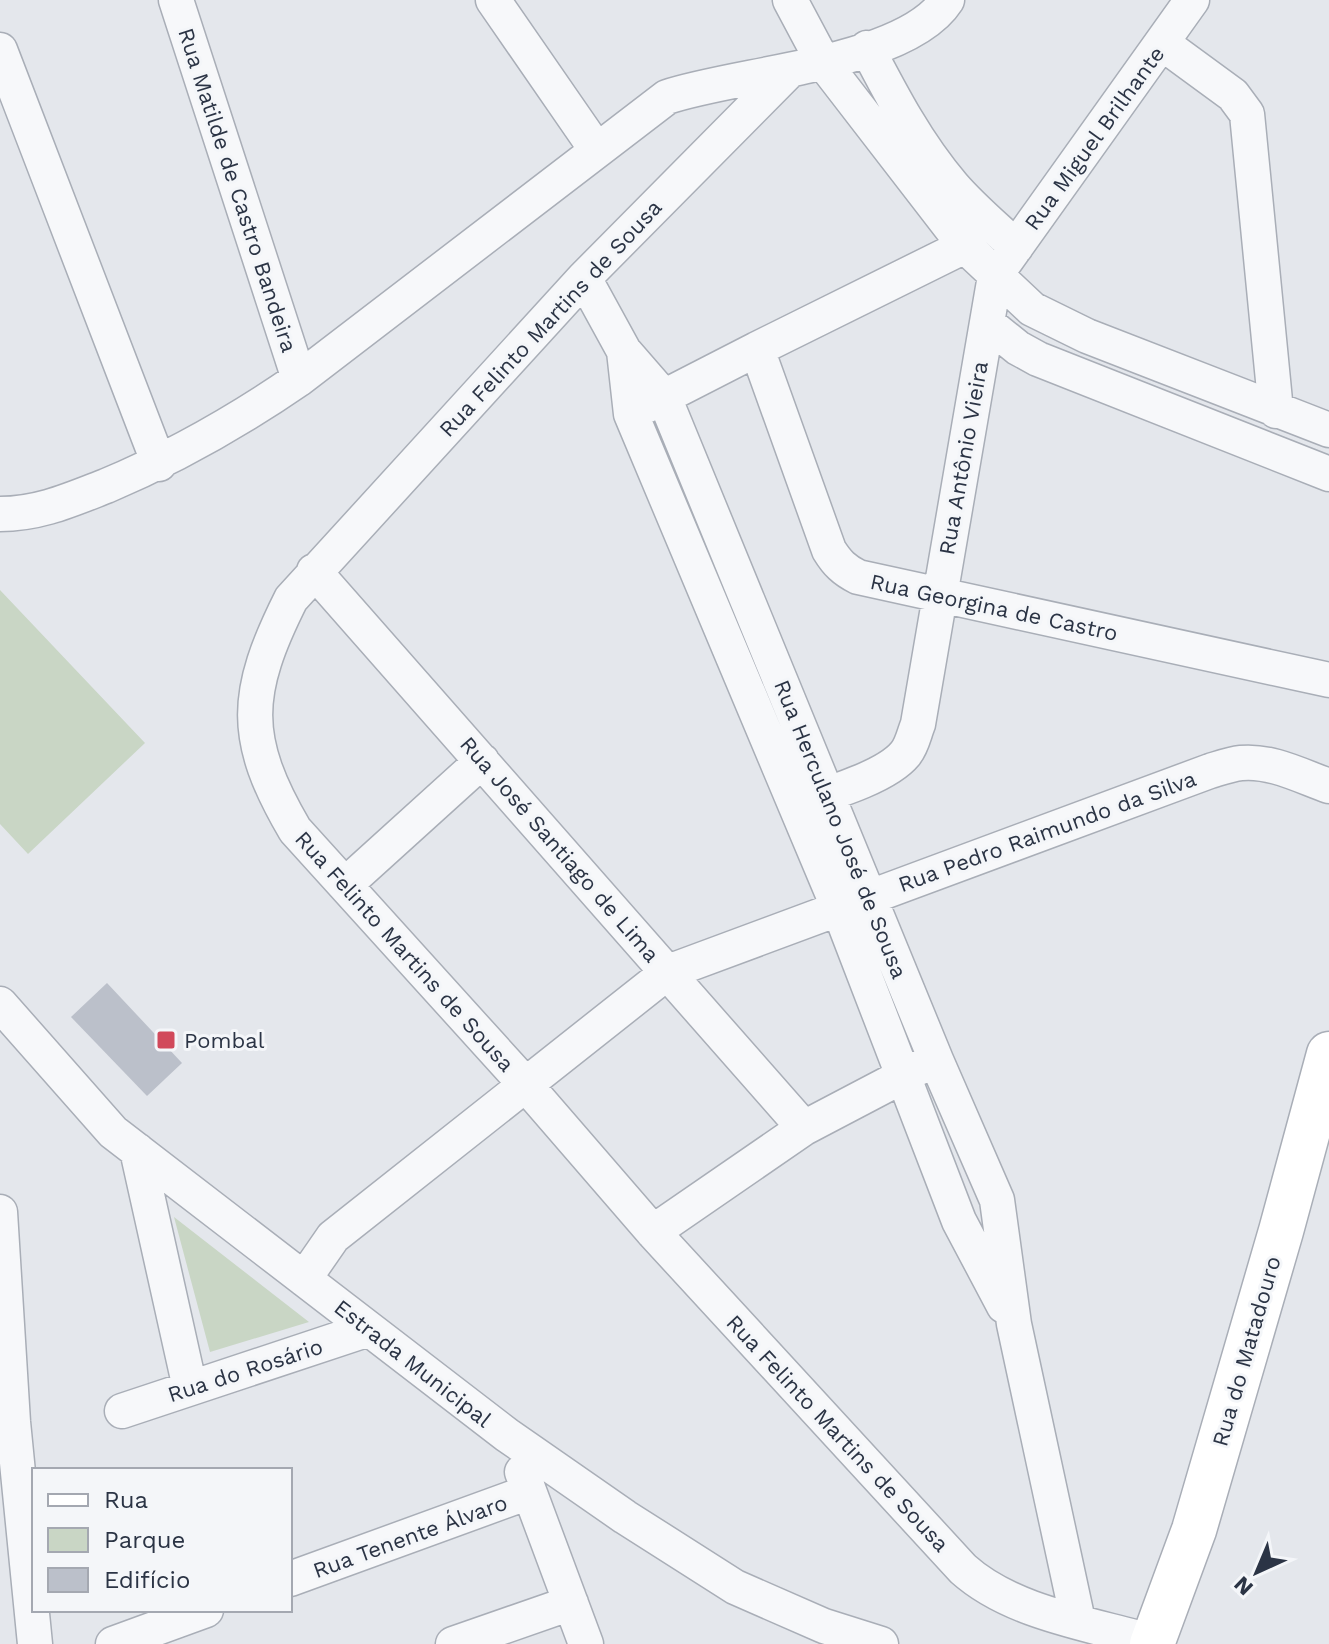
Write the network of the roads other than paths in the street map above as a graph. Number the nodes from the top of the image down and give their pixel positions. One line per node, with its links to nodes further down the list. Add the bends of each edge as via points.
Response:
1 (176, 0): 19 (street, Rua Matilde de Castro Bandeira)
2 (493, 0): 11 (street)
3 (790, 0): 9 (street)
4 (947, 0): 7 (street, Rua Felinto Martins de Sousa, via 939,12 902,38)
5 (1192, 0): 6 (street, Rua Miguel Brilhante)
6 (1162, 43): 13 (street, Rua Miguel Brilhante); 21 (street, via 1233,95 1247,114)
7 (867, 48): 9 (street, Rua Felinto Martins de Sousa); 13 (street, via 929,155)
8 (0, 50): 24 (street)
9 (823, 62): 10 (street, Rua Felinto Martins de Sousa); 12 (street)
10 (788, 72): 11 (street, Rua Felinto Martins de Sousa, via 667,97); 15 (street, Rua Felinto Martins de Sousa)
11 (596, 149): 19 (street, Rua Felinto Martins de Sousa)
12 (965, 246): 14 (street); 17 (street)
13 (1016, 247): 14 (street, Rua Miguel Brilhante)
14 (995, 276): 16 (street, Rua Antônio Vieira); 21 (street, via 1052,320)
15 (584, 278): 18 (street, Rua Herculano José de Sousa); 27 (street, Rua Felinto Martins de Sousa)
16 (987, 323): 25 (street, via 1038,359); 28 (street, Rua Antônio Vieira)
17 (757, 349): 20 (street); 28 (street, Rua Georgina de Castro, via 837,563 858,577)
18 (624, 351): 20 (street, Rua Herculano José de Sousa); 22 (street, Rua Herculano José de Sousa)
19 (299, 379): 24 (street, Rua Felinto Martins de Sousa, via 241,419)
20 (664, 397): 22 (street); 32 (street, Rua Herculano José de Sousa)
21 (1276, 411): 23 (street)
22 (631, 414): 33 (street, Rua Herculano José de Sousa)
23 (1329, 430)
24 (159, 464): 26 (street, Rua Felinto Martins de Sousa, via 36,512)
25 (1329, 474)
26 (0, 514)
27 (314, 571): 30 (street, Rua José Santiago de Lima); 34 (street, Rua Felinto Martins de Sousa, via 291,599 271,639 257,686 254,721 260,759 273,791 295,830)
28 (940, 595): 29 (street, Rua Georgina de Castro); 32 (street, Rua Antônio Vieira, via 918,724 906,753 891,766)
29 (1329, 680)
30 (482, 761): 34 (street); 36 (street, Rua José Santiago de Lima)
31 (1329, 786): 35 (street, Rua Pedro Raimundo da Silva, via 1274,766 1240,763)
32 (828, 794): 33 (street, Rua Antônio Vieira); 35 (street, Rua Herculano José de Sousa)
33 (795, 806): 35 (street, Rua Herculano José de Sousa)
34 (345, 885): 41 (street, Rua Felinto Martins de Sousa)
35 (853, 903): 36 (street, Rua Pedro Raimundo da Silva); 39 (street, Rua Herculano José de Sousa); 40 (street, Rua Herculano José de Sousa)
36 (668, 972): 41 (street, Rua Pedro Raimundo da Silva); 42 (street, Rua José Santiago de Lima)
37 (0, 1004): 43 (street, Estrada Municipal, via 113,1132)
38 (1329, 1054): 58 (main road, Rua do Matadouro, via 1194,1530)
39 (936, 1060): 40 (street); 47 (street, Rua Herculano José de Sousa, via 997,1200)
40 (903, 1074): 42 (street); 47 (street, Rua Herculano José de Sousa, via 959,1221)
41 (525, 1084): 45 (street, Rua Felinto Martins de Sousa); 46 (street, Rua Pedro Raimundo da Silva, via 333,1237)
42 (804, 1128): 45 (street)
43 (137, 1150): 46 (street, Estrada Municipal); 49 (street)
44 (0, 1212): 59 (street, via 13,1422)
45 (653, 1232): 57 (street, Rua Felinto Martins de Sousa, via 973,1578 1007,1599)
46 (304, 1279): 48 (street, Estrada Municipal)
47 (1014, 1324): 57 (street, Rua Herculano José de Sousa)
48 (369, 1329): 49 (street, Rua do Rosário); 51 (street, Estrada Municipal)
49 (190, 1388): 50 (street, Rua do Rosário)
50 (122, 1411)
51 (507, 1435): 52 (street); 55 (street, Estrada Municipal, via 649,1533)
52 (529, 1492): 53 (street, Rua Tenente Álvaro); 54 (street)
53 (292, 1578)
54 (571, 1603): 61 (street); 62 (street)
55 (777, 1608): 63 (street); 64 (street, Estrada Municipal)
56 (201, 1612): 60 (street)
57 (1078, 1621): 58 (street, Rua Felinto Martins de Sousa)
58 (1153, 1643)
59 (35, 1644)
60 (113, 1644)
61 (453, 1644)
62 (586, 1644)
63 (792, 1644)
64 (881, 1644)

